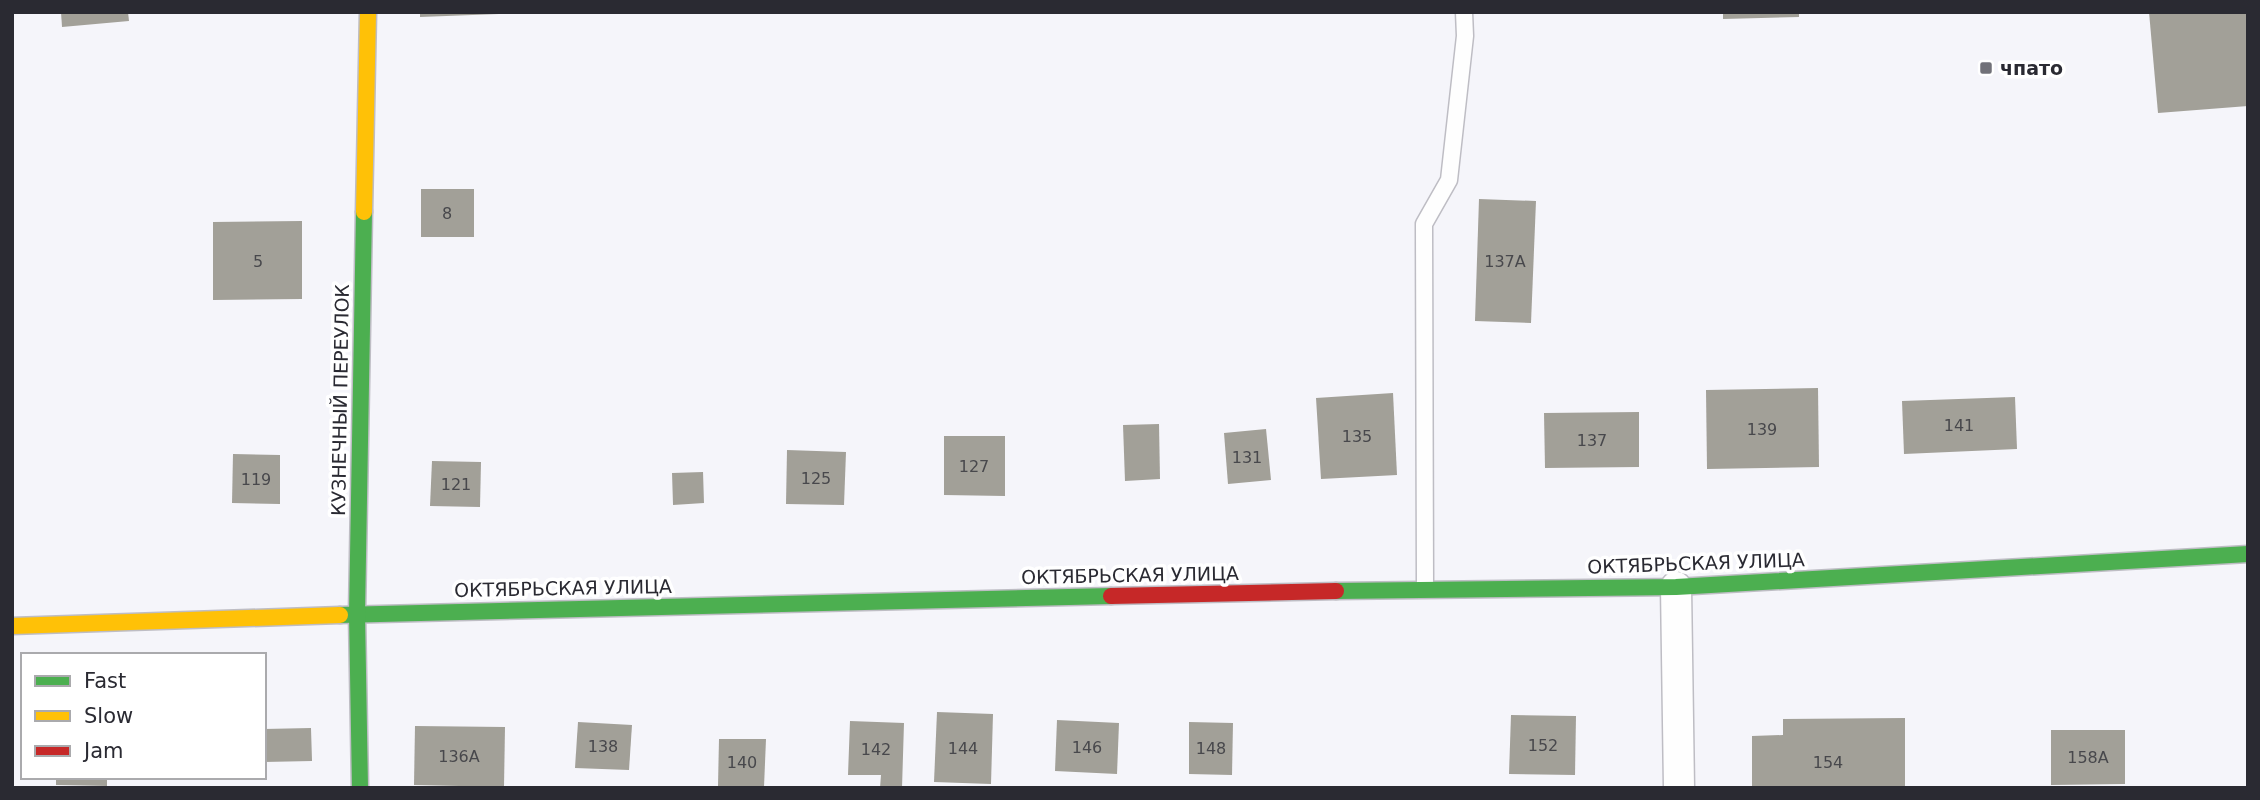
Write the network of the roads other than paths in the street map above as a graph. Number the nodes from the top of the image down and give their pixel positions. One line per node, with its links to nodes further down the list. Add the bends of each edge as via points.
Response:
1 (368, 12): 6 (street, КУЗНЕЧНЫЙ ПЕРЕУЛОК)
2 (1464, 12): 5 (lane, via 1449,180 1424,225)
3 (2248, 554): 4 (street, ОКТЯБРЬСКАЯ УЛИЦА)
4 (1676, 587): 5 (street, ОКТЯБРЬСКАЯ УЛИЦА); 9 (street)
5 (1425, 589): 6 (street, ОКТЯБРЬСКАЯ УЛИЦА)
6 (357, 614): 7 (street, ОКТЯБРЬСКАЯ УЛИЦА); 8 (street, КУЗНЕЧНЫЙ ПЕРЕУЛОК)
7 (12, 626)
8 (360, 788)
9 (1679, 788)

